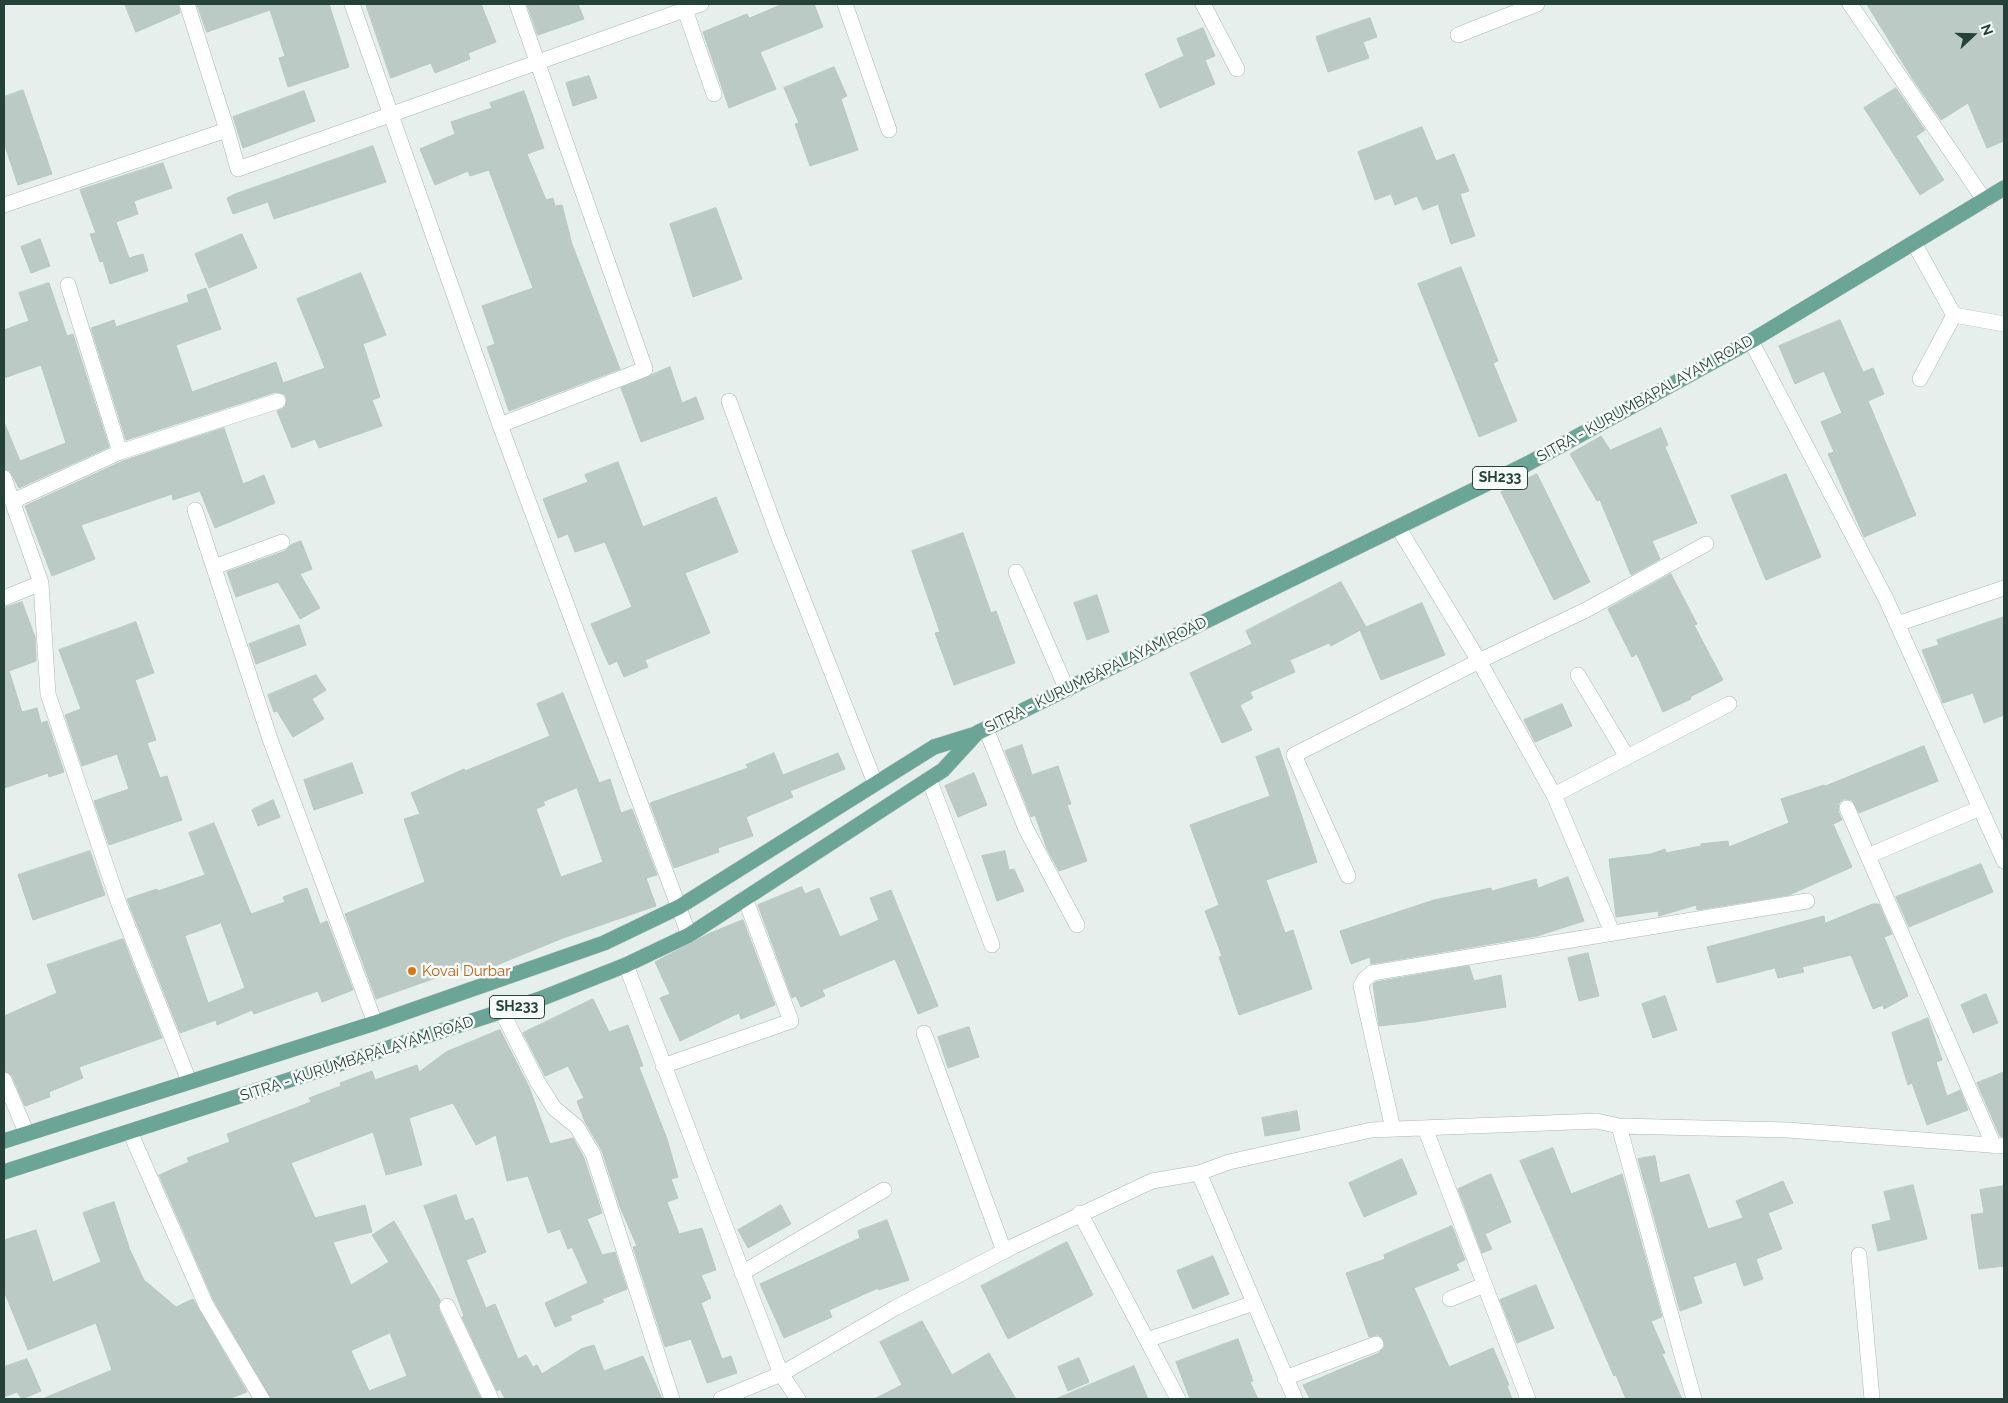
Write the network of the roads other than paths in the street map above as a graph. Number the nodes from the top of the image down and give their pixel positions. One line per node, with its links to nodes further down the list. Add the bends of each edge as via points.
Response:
1 (188, 4): 14 (street)
2 (352, 4): 13 (street)
3 (517, 4): 10 (street)
4 (845, 4): 15 (street)
5 (1203, 4): 11 (street)
6 (1536, 4): 9 (street)
7 (1850, 4): 17 (street)
8 (690, 5): 10 (street); 12 (street)
9 (1458, 35)
10 (538, 62): 13 (street); 27 (street, via 645,369)
11 (1236, 69)
12 (714, 94)
13 (391, 115): 14 (street, via 238,169); 27 (street)
14 (227, 130): 18 (street)
15 (889, 130)
16 (2004, 188): 17 (main road, SITRA - KURUMBAPALAYAM ROAD / SH233)
17 (1985, 200): 19 (main road, SITRA - KURUMBAPALAYAM ROAD / SH233)
18 (4, 205)
19 (1914, 243): 21 (street); 23 (main road, SITRA - KURUMBAPALAYAM ROAD / SH233)
20 (68, 285): 28 (street)
21 (1954, 315): 22 (street); 24 (street)
22 (2004, 324)
23 (1751, 341): 32 (main road, SITRA - KURUMBAPALAYAM ROAD / SH233, via 1527,464); 40 (street)
24 (1920, 379)
25 (278, 401): 28 (street)
26 (729, 401): 48 (street)
27 (500, 425): 57 (street)
28 (120, 452): 30 (street)
29 (4, 478): 30 (street)
30 (13, 502): 37 (street)
31 (195, 510): 35 (street)
32 (1398, 527): 41 (street); 43 (main road, SITRA - KURUMBAPALAYAM ROAD / SH233)
33 (282, 542): 35 (street)
34 (1706, 544): 41 (street, via 1586,610)
35 (214, 567): 64 (street, via 270,738)
36 (1016, 572): 43 (street)
37 (41, 583): 39 (street); 68 (street, via 48,694 119,904)
38 (2004, 588): 40 (street)
39 (4, 598)
40 (1897, 624): 51 (street)
41 (1479, 661): 49 (street); 54 (street, via 1294,755)
42 (1578, 675): 46 (street)
43 (1066, 690): 45 (main road, SITRA - KURUMBAPALAYAM ROAD / SH233)
44 (1729, 704): 46 (street)
45 (982, 731): 47 (main road, SITRA - KURUMBAPALAYAM ROAD / SH233, via 943,770); 48 (main road, via 934,747); 58 (street, via 1026,829)
46 (1627, 757): 49 (street)
47 (929, 779): 55 (main road, SITRA - KURUMBAPALAYAM ROAD / SH233); 61 (street)
48 (876, 783): 57 (main road)
49 (1554, 795): 59 (street)
50 (1847, 808): 52 (street)
51 (1980, 808): 52 (street); 53 (street)
52 (1868, 856): 75 (street)
53 (2004, 861)
54 (1348, 876)
55 (745, 898): 60 (main road, SITRA - KURUMBAPALAYAM ROAD / SH233); 66 (street, via 792,1021)
56 (1807, 901): 59 (street)
57 (679, 907): 60 (street); 64 (main road, via 604,943)
58 (1076, 925)
59 (1612, 932): 71 (street, via 1372,972 1365,978 1361,986)
60 (689, 935): 62 (main road, SITRA - KURUMBAPALAYAM ROAD / SH233)
61 (992, 945)
62 (626, 965): 63 (main road, SITRA - KURUMBAPALAYAM ROAD / SH233); 66 (street)
63 (502, 1012): 72 (main road, SITRA - KURUMBAPALAYAM ROAD / SH233); 93 (street, via 554,1108 577,1127 593,1154)
64 (375, 1023): 68 (main road)
65 (924, 1033): 80 (street)
66 (663, 1066): 82 (street)
67 (4, 1080): 73 (street)
68 (189, 1081): 73 (main road)
69 (1619, 1126): 70 (street, via 1597,1121); 75 (street, via 1787,1130); 99 (street)
70 (1425, 1128): 71 (street); 83 (street)
71 (1394, 1129): 77 (street, via 1371,1130 1229,1162)
72 (130, 1132): 76 (main road, SITRA - KURUMBAPALAYAM ROAD / SH233); 91 (street, via 206,1306)
73 (26, 1134): 74 (main road)
74 (4, 1141)
75 (1999, 1146)
76 (4, 1172)
77 (1199, 1173): 79 (street, via 1152,1181); 85 (street)
78 (884, 1190): 82 (street)
79 (1080, 1213): 80 (street); 87 (street)
80 (1004, 1251): 89 (street, via 895,1308)
81 (1859, 1255): 100 (street)
82 (742, 1273): 89 (street)
83 (1484, 1285): 84 (street); 98 (street)
84 (1450, 1299)
85 (1254, 1303): 87 (street); 90 (street)
86 (447, 1306): 92 (street)
87 (1146, 1340): 96 (street)
88 (1376, 1344): 90 (street)
89 (780, 1374): 94 (street); 95 (street)
90 (1286, 1378): 97 (street)
91 (262, 1399)
92 (491, 1399)
93 (672, 1399)
94 (721, 1399)
95 (798, 1399)
96 (1178, 1399)
97 (1295, 1399)
98 (1528, 1399)
99 (1694, 1399)
100 (1872, 1399)

